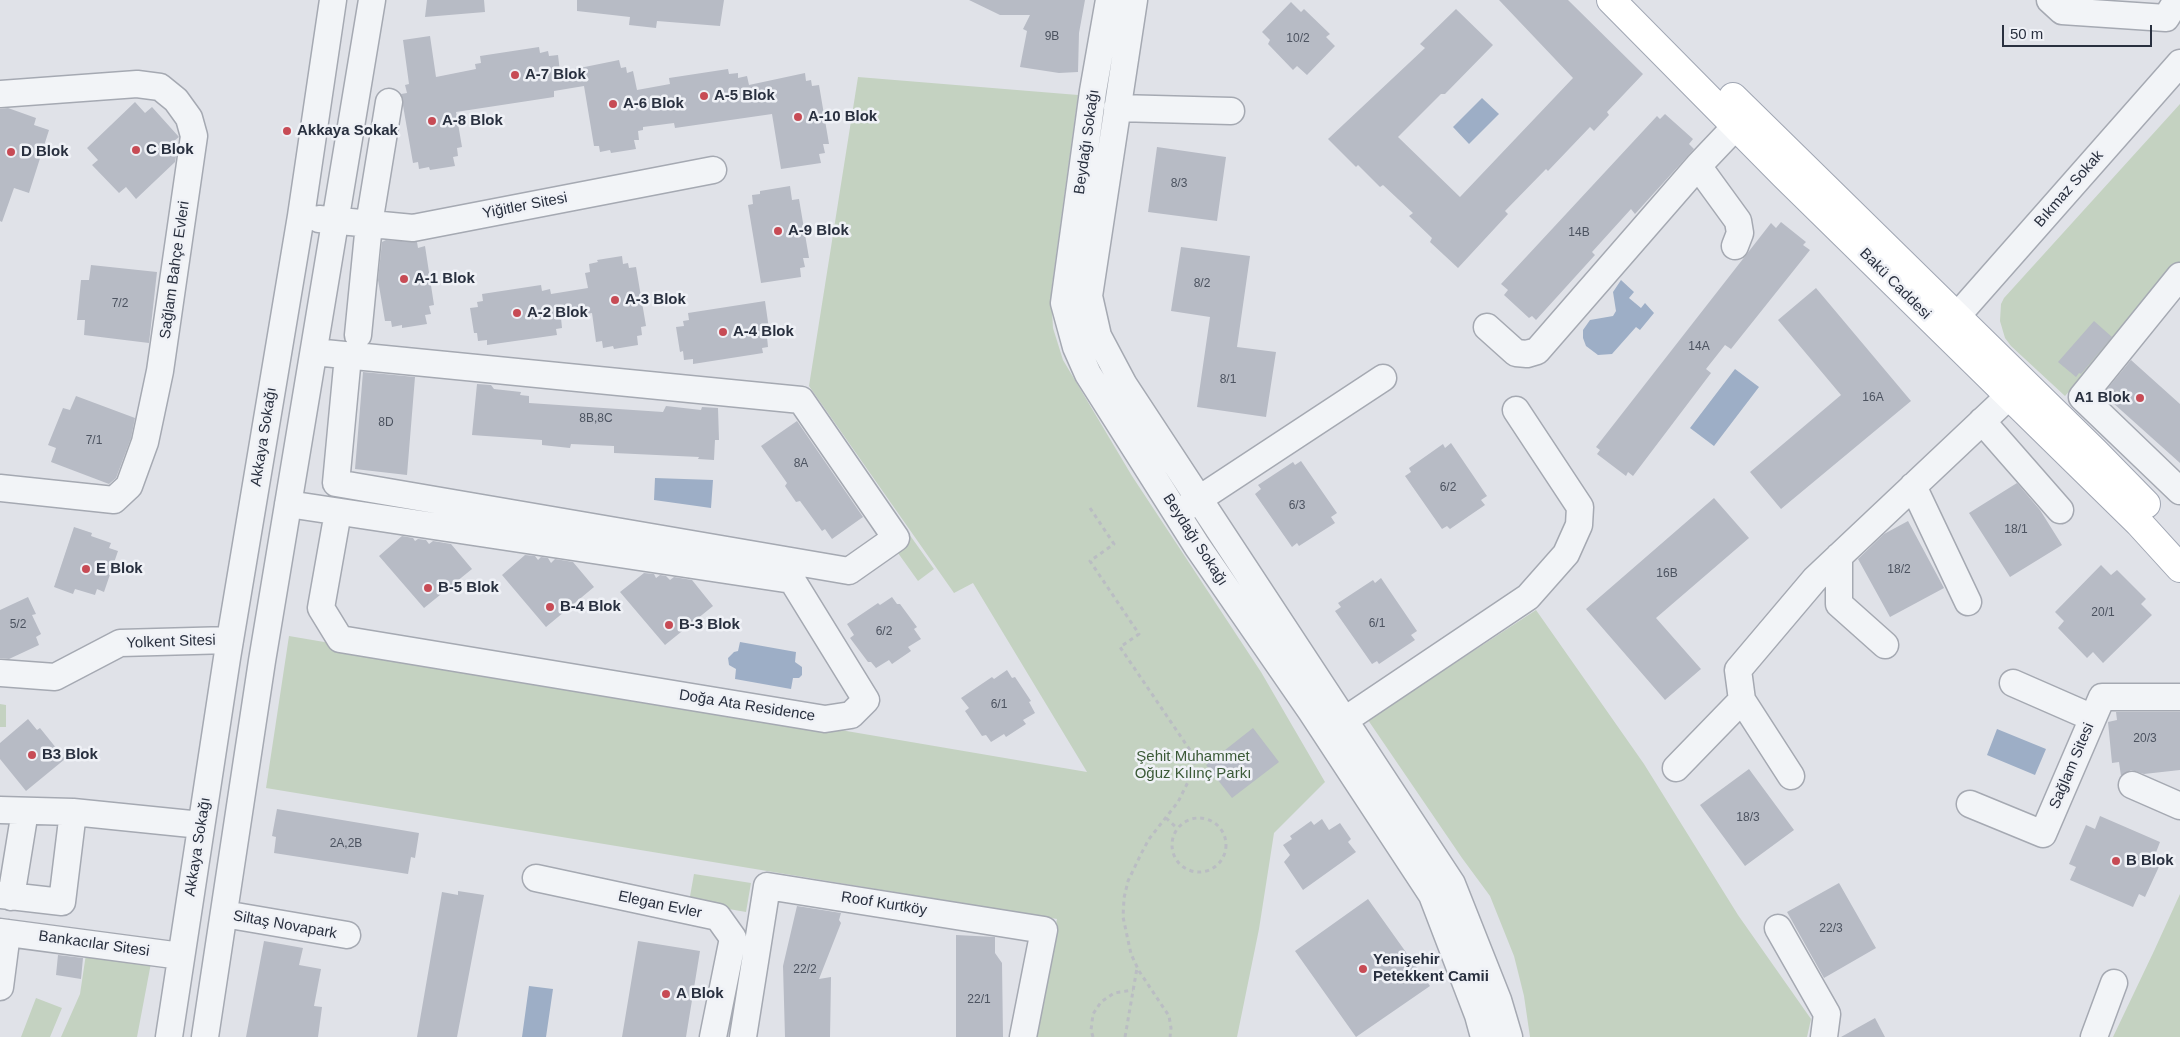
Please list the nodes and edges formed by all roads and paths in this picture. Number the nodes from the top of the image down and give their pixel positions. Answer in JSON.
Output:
{"nodes":[{"id":1,"x":334,"y":0,"type":"edge"},
{"id":2,"x":372,"y":0,"type":"edge"},
{"id":3,"x":1109,"y":0,"type":"edge"},
{"id":4,"x":1134,"y":0,"type":"edge"},
{"id":5,"x":1611,"y":0,"type":"edge"},
{"id":6,"x":1634,"y":0,"type":"edge"},
{"id":7,"x":2177,"y":0,"type":"edge"},
{"id":8,"x":2060,"y":4,"type":"edge"},
{"id":9,"x":2180,"y":63,"type":"edge"},
{"id":10,"x":0,"y":94,"type":"edge"},
{"id":11,"x":389,"y":102,"type":"dead end"},
{"id":12,"x":1117,"y":108,"type":"junction"},
{"id":13,"x":1232,"y":111,"type":"dead end"},
{"id":14,"x":1736,"y":126,"type":"junction"},
{"id":15,"x":1698,"y":166,"type":"junction"},
{"id":16,"x":713,"y":170,"type":"dead end"},
{"id":17,"x":301,"y":216,"type":"junction"},
{"id":18,"x":336,"y":221,"type":"junction"},
{"id":19,"x":369,"y":224,"type":"junction"},
{"id":20,"x":1735,"y":246,"type":"dead end"},
{"id":21,"x":2180,"y":276,"type":"edge"},
{"id":22,"x":1957,"y":316,"type":"junction"},
{"id":23,"x":1487,"y":327,"type":"dead end"},
{"id":24,"x":353,"y":345,"type":"junction"},
{"id":25,"x":314,"y":352,"type":"junction"},
{"id":26,"x":1383,"y":378,"type":"dead end"},
{"id":27,"x":2009,"y":396,"type":"junction"},
{"id":28,"x":1516,"y":410,"type":"dead end"},
{"id":29,"x":1982,"y":422,"type":"junction"},
{"id":30,"x":1913,"y":486,"type":"junction"},
{"id":31,"x":0,"y":488,"type":"edge"},
{"id":32,"x":2180,"y":491,"type":"edge"},
{"id":33,"x":1198,"y":499,"type":"junction"},
{"id":34,"x":288,"y":504,"type":"junction"},
{"id":35,"x":1090,"y":508,"type":"dead end"},
{"id":36,"x":2060,"y":510,"type":"dead end"},
{"id":37,"x":338,"y":512,"type":"junction"},
{"id":38,"x":1177,"y":514,"type":"junction"},
{"id":39,"x":2180,"y":539,"type":"edge"},
{"id":40,"x":1839,"y":556,"type":"junction"},
{"id":41,"x":2180,"y":568,"type":"edge"},
{"id":42,"x":1968,"y":602,"type":"dead end"},
{"id":43,"x":1884,"y":645,"type":"dead end"},
{"id":44,"x":229,"y":649,"type":"junction"},
{"id":45,"x":262,"y":661,"type":"junction"},
{"id":46,"x":0,"y":673,"type":"edge"},
{"id":47,"x":2013,"y":683,"type":"dead end"},
{"id":48,"x":2180,"y":697,"type":"edge"},
{"id":49,"x":1742,"y":700,"type":"junction"},
{"id":50,"x":2093,"y":718,"type":"junction"},
{"id":51,"x":1335,"y":727,"type":"junction"},
{"id":52,"x":1676,"y":768,"type":"dead end"},
{"id":53,"x":1791,"y":776,"type":"dead end"},
{"id":54,"x":2132,"y":785,"type":"dead end"},
{"id":55,"x":1970,"y":804,"type":"dead end"},
{"id":56,"x":2180,"y":806,"type":"edge"},
{"id":57,"x":13,"y":810,"type":"edge"},
{"id":58,"x":73,"y":812,"type":"junction"},
{"id":59,"x":1166,"y":818,"type":"junction"},
{"id":60,"x":201,"y":825,"type":"junction"},
{"id":61,"x":1177,"y":828,"type":"junction"},
{"id":62,"x":536,"y":878,"type":"dead end"},
{"id":63,"x":6,"y":896,"type":"edge"},
{"id":64,"x":224,"y":914,"type":"junction"},
{"id":65,"x":1778,"y":928,"type":"dead end"},
{"id":66,"x":3,"y":932,"type":"edge"},
{"id":67,"x":347,"y":935,"type":"dead end"},
{"id":68,"x":181,"y":956,"type":"junction"},
{"id":69,"x":1137,"y":968,"type":"junction"},
{"id":70,"x":2114,"y":983,"type":"dead end"},
{"id":71,"x":0,"y":987,"type":"edge"},
{"id":72,"x":1133,"y":990,"type":"junction"},
{"id":73,"x":169,"y":1037,"type":"edge"},
{"id":74,"x":204,"y":1037,"type":"edge"},
{"id":75,"x":713,"y":1037,"type":"edge"},
{"id":76,"x":743,"y":1037,"type":"edge"},
{"id":77,"x":1023,"y":1037,"type":"edge"},
{"id":78,"x":1093,"y":1037,"type":"edge"},
{"id":79,"x":1125,"y":1037,"type":"edge"},
{"id":80,"x":1170,"y":1037,"type":"edge"},
{"id":81,"x":1484,"y":1037,"type":"edge"},
{"id":82,"x":1509,"y":1037,"type":"edge"},
{"id":83,"x":1824,"y":1037,"type":"edge"},
{"id":84,"x":2094,"y":1037,"type":"edge"}],
"edges":[{"from":1,"to":17,"type":"street","name":"Akkaya Sokağı"},
{"from":2,"to":18,"type":"street"},
{"from":3,"to":38,"type":"street","name":"Beydağı Sokağı"},
{"from":4,"to":12,"type":"street","name":"Beydağı Sokağı"},
{"from":5,"to":14,"type":"main road","name":"Bakü Caddesi"},
{"from":6,"to":22,"type":"main road","name":"Bakü Caddesi"},
{"from":7,"to":8,"type":"street"},
{"from":9,"to":22,"type":"street","name":"Bıkmaz Sokak"},
{"from":10,"to":31,"type":"street","name":"Sağlam Bahçe Evleri"},
{"from":11,"to":19,"type":"street"},
{"from":12,"to":13,"type":"street"},
{"from":12,"to":33,"type":"street","name":"Beydağı Sokağı"},
{"from":14,"to":15,"type":"street"},
{"from":14,"to":27,"type":"main road","name":"Bakü Caddesi"},
{"from":15,"to":20,"type":"street"},
{"from":15,"to":23,"type":"street"},
{"from":16,"to":19,"type":"street","name":"Yiğitler Sitesi"},
{"from":17,"to":18,"type":"street"},
{"from":17,"to":44,"type":"street","name":"Akkaya Sokağı"},
{"from":18,"to":19,"type":"street","name":"Yiğitler Sitesi"},
{"from":18,"to":25,"type":"street"},
{"from":19,"to":24,"type":"street"},
{"from":21,"to":32,"type":"street"},
{"from":22,"to":39,"type":"main road","name":"Bakü Caddesi"},
{"from":24,"to":24,"type":"street"},
{"from":24,"to":25,"type":"street"},
{"from":25,"to":34,"type":"street"},
{"from":26,"to":33,"type":"street"},
{"from":27,"to":29,"type":"street"},
{"from":27,"to":41,"type":"main road","name":"Bakü Caddesi"},
{"from":28,"to":51,"type":"street"},
{"from":29,"to":30,"type":"street"},
{"from":29,"to":36,"type":"street"},
{"from":30,"to":40,"type":"street"},
{"from":30,"to":42,"type":"street"},
{"from":33,"to":38,"type":"street"},
{"from":33,"to":51,"type":"street","name":"Beydağı Sokağı"},
{"from":34,"to":37,"type":"street","name":"Doğa Ata Residence"},
{"from":34,"to":45,"type":"street"},
{"from":35,"to":59,"type":"path"},
{"from":37,"to":37,"type":"street","name":"Doğa Ata Residence"},
{"from":38,"to":51,"type":"street","name":"Beydağı Sokağı"},
{"from":40,"to":43,"type":"street"},
{"from":40,"to":49,"type":"street"},
{"from":44,"to":45,"type":"street"},
{"from":44,"to":46,"type":"street","name":"Yolkent Sitesi"},
{"from":44,"to":60,"type":"street","name":"Akkaya Sokağı"},
{"from":45,"to":64,"type":"street"},
{"from":47,"to":50,"type":"street"},
{"from":48,"to":50,"type":"street","name":"Sağlam Sitesi"},
{"from":49,"to":52,"type":"street"},
{"from":49,"to":53,"type":"street"},
{"from":50,"to":55,"type":"street","name":"Sağlam Sitesi"},
{"from":51,"to":81,"type":"street","name":"Beydağı Sokağı"},
{"from":51,"to":82,"type":"street","name":"Beydağı Sokağı"},
{"from":54,"to":56,"type":"street"},
{"from":57,"to":58,"type":"street"},
{"from":57,"to":63,"type":"street"},
{"from":58,"to":60,"type":"street"},
{"from":58,"to":63,"type":"street"},
{"from":59,"to":61,"type":"path"},
{"from":59,"to":69,"type":"path"},
{"from":60,"to":68,"type":"street","name":"Akkaya Sokağı"},
{"from":61,"to":61,"type":"path"},
{"from":62,"to":75,"type":"street","name":"Elegan Evler"},
{"from":64,"to":67,"type":"street","name":"Siltaş Novapark"},
{"from":64,"to":74,"type":"street"},
{"from":65,"to":83,"type":"street"},
{"from":66,"to":68,"type":"street","name":"Bankacılar Sitesi"},
{"from":66,"to":71,"type":"street","name":"Bankacılar Sitesi"},
{"from":68,"to":73,"type":"street","name":"Akkaya Sokağı"},
{"from":69,"to":72,"type":"path"},
{"from":69,"to":80,"type":"path"},
{"from":70,"to":84,"type":"street"},
{"from":72,"to":78,"type":"path"},
{"from":72,"to":79,"type":"path"},
{"from":76,"to":77,"type":"street","name":"Roof Kurtköy"}]}
